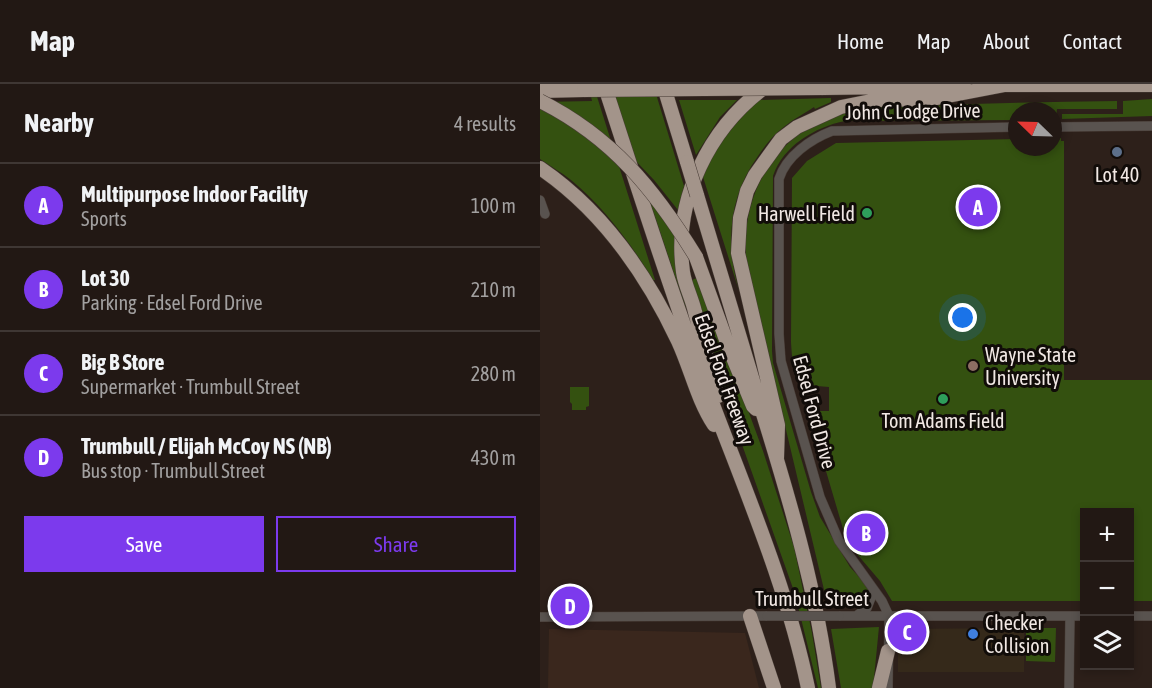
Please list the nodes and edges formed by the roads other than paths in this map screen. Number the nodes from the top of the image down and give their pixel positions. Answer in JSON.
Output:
{"nodes":[{"id":1,"x":604,"y":84,"type":"edge"},
{"id":2,"x":663,"y":84,"type":"edge"},
{"id":3,"x":769,"y":84,"type":"edge"},
{"id":4,"x":1005,"y":85,"type":"edge"},
{"id":5,"x":1025,"y":85,"type":"edge"},
{"id":6,"x":1152,"y":85,"type":"edge"},
{"id":7,"x":540,"y":91,"type":"edge"},
{"id":8,"x":540,"y":101,"type":"edge"},
{"id":9,"x":1152,"y":126,"type":"edge"},
{"id":10,"x":1008,"y":127,"type":"edge"},
{"id":11,"x":1062,"y":127,"type":"edge"},
{"id":12,"x":786,"y":164,"type":"joint"},
{"id":13,"x":540,"y":168,"type":"edge"},
{"id":14,"x":540,"y":200,"type":"edge"},
{"id":15,"x":545,"y":214,"type":"dead end"},
{"id":16,"x":764,"y":416,"type":"junction"},
{"id":17,"x":728,"y":447,"type":"junction"},
{"id":18,"x":777,"y":458,"type":"junction"},
{"id":19,"x":737,"y":468,"type":"junction"},
{"id":20,"x":874,"y":591,"type":"junction"},
{"id":21,"x":540,"y":616,"type":"edge"},
{"id":22,"x":750,"y":616,"type":"junction"},
{"id":23,"x":856,"y":616,"type":"junction"},
{"id":24,"x":889,"y":616,"type":"junction"},
{"id":25,"x":1070,"y":616,"type":"junction"},
{"id":26,"x":1080,"y":616,"type":"edge"},
{"id":27,"x":1134,"y":616,"type":"edge"},
{"id":28,"x":1152,"y":616,"type":"edge"},
{"id":29,"x":888,"y":651,"type":"junction"},
{"id":30,"x":774,"y":688,"type":"edge"},
{"id":31,"x":808,"y":688,"type":"edge"},
{"id":32,"x":829,"y":688,"type":"edge"},
{"id":33,"x":879,"y":688,"type":"edge"},
{"id":34,"x":888,"y":688,"type":"edge"},
{"id":35,"x":1069,"y":688,"type":"edge"}],
"edges":[{"from":1,"to":17,"type":"highway","name":"Edsel Ford Freeway"},
{"from":2,"to":16,"type":"highway","name":"Edsel Ford Freeway","bridge":true},
{"from":3,"to":19,"type":"highway"},
{"from":4,"to":5,"type":"highway"},
{"from":4,"to":7,"type":"highway","bridge":true},
{"from":4,"to":18,"type":"highway"},
{"from":5,"to":6,"type":"highway"},
{"from":8,"to":16,"type":"highway","bridge":true},
{"from":9,"to":11,"type":"street"},
{"from":10,"to":12,"type":"street","name":"John C Lodge Drive"},
{"from":12,"to":20,"type":"street","name":"Edsel Ford Drive"},
{"from":13,"to":17,"type":"highway"},
{"from":14,"to":15,"type":"street"},
{"from":16,"to":18,"type":"highway","name":"Edsel Ford Freeway"},
{"from":17,"to":19,"type":"highway","name":"Edsel Ford Freeway"},
{"from":18,"to":32,"type":"highway","name":"Edsel Ford Freeway"},
{"from":19,"to":31,"type":"highway","name":"Edsel Ford Freeway"},
{"from":20,"to":23,"type":"street"},
{"from":20,"to":24,"type":"street","name":"Edsel Ford Drive"},
{"from":21,"to":22,"type":"street","name":"Trumbull Street"},
{"from":22,"to":23,"type":"street","name":"Trumbull Street","bridge":true},
{"from":22,"to":30,"type":"highway"},
{"from":23,"to":24,"type":"street","name":"Trumbull Street"},
{"from":24,"to":25,"type":"street","name":"Trumbull Street"},
{"from":24,"to":29,"type":"street"},
{"from":25,"to":26,"type":"street","name":"Trumbull Street"},
{"from":25,"to":35,"type":"street"},
{"from":27,"to":28,"type":"street"},
{"from":29,"to":33,"type":"highway"},
{"from":29,"to":34,"type":"street"}]}
